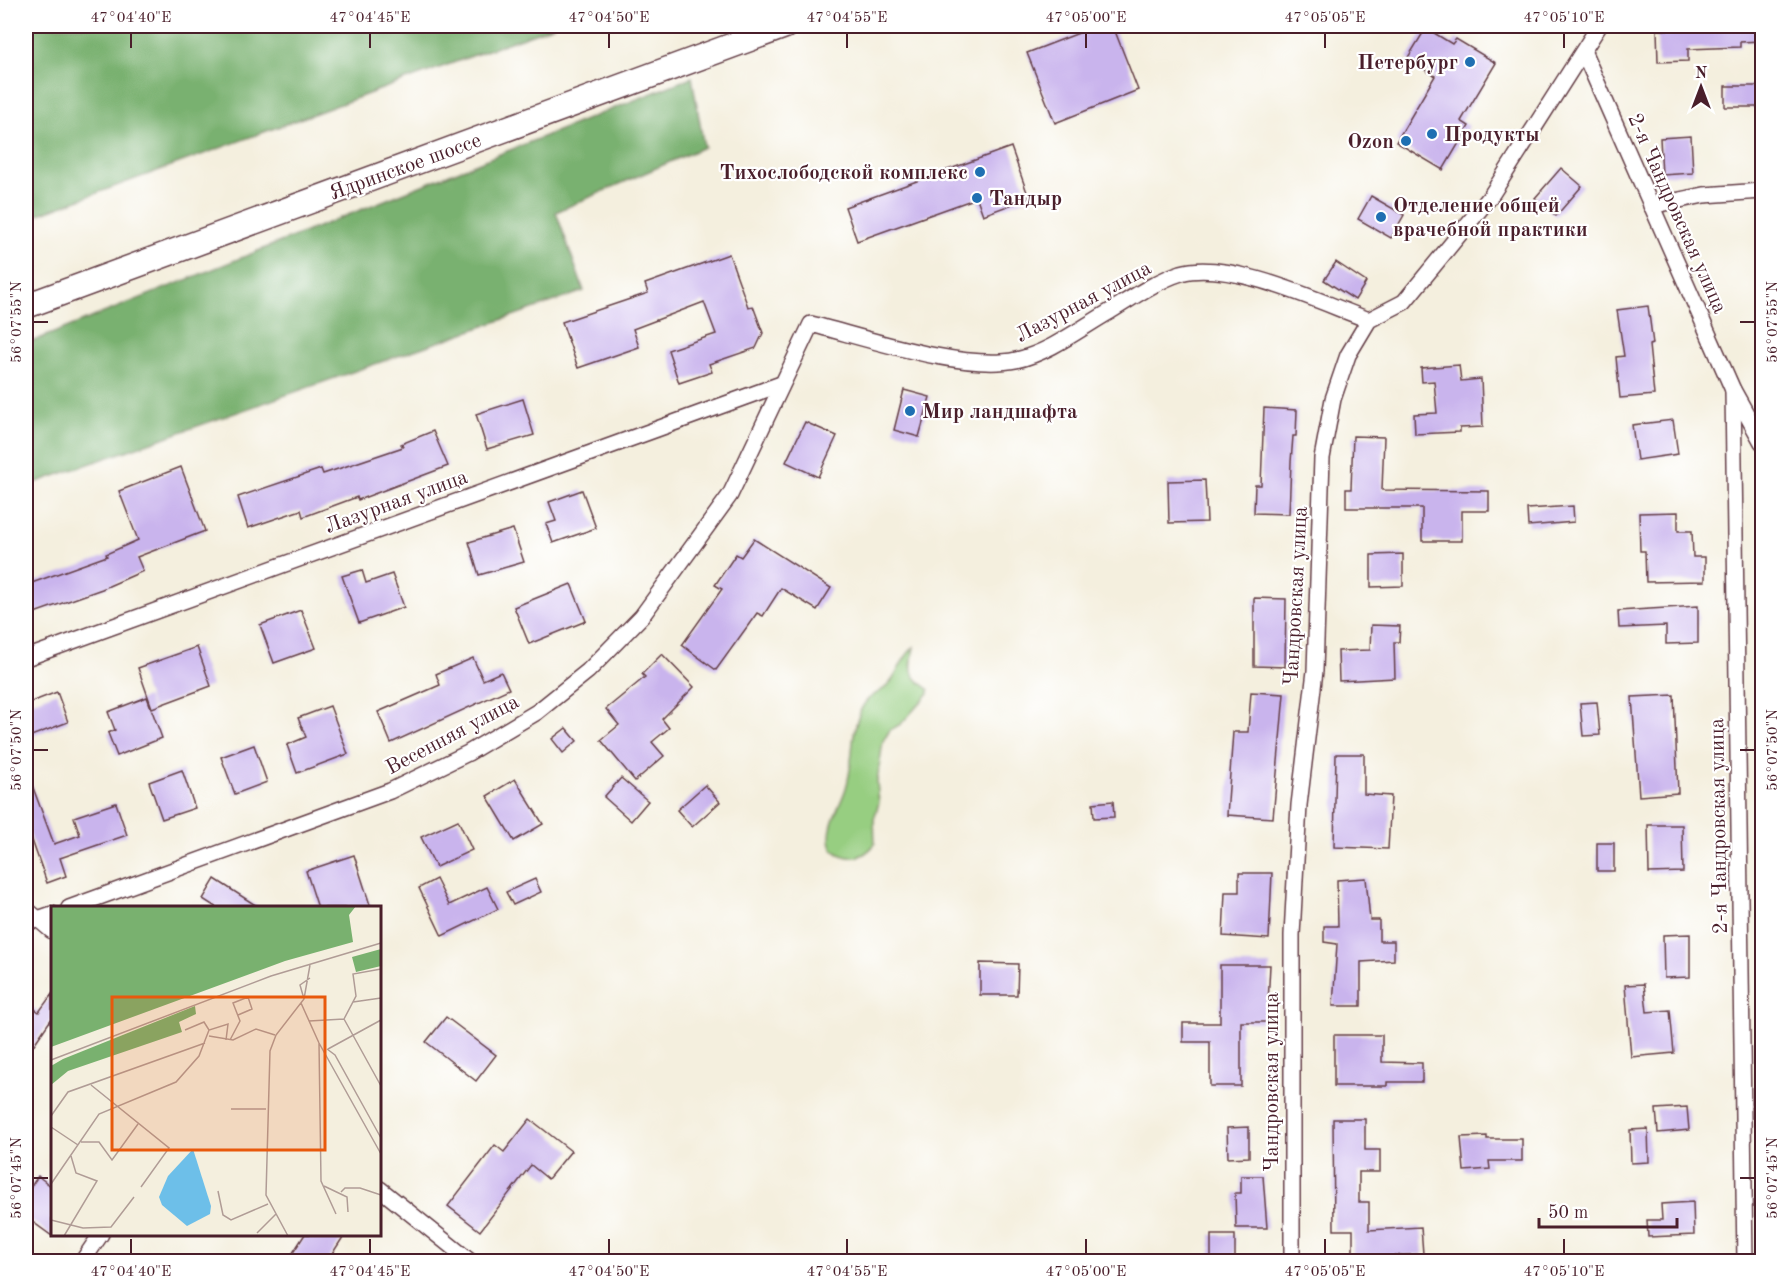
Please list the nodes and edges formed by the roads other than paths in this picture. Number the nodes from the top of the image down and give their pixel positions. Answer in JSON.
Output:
{"nodes":[{"id":1,"x":785,"y":26,"type":"edge"},
{"id":2,"x":1599,"y":26,"type":"edge"},
{"id":3,"x":1584,"y":53,"type":"junction"},
{"id":4,"x":1762,"y":191,"type":"edge"},
{"id":5,"x":1651,"y":206,"type":"junction"},
{"id":6,"x":26,"y":306,"type":"edge"},
{"id":7,"x":1369,"y":320,"type":"junction"},
{"id":8,"x":811,"y":324,"type":"joint"},
{"id":9,"x":781,"y":384,"type":"junction"},
{"id":10,"x":1733,"y":390,"type":"junction"},
{"id":11,"x":1762,"y":442,"type":"edge"},
{"id":12,"x":26,"y":658,"type":"edge"},
{"id":13,"x":74,"y":906,"type":"edge"},
{"id":14,"x":51,"y":914,"type":"edge"},
{"id":15,"x":30,"y":917,"type":"edge"},
{"id":16,"x":51,"y":930,"type":"edge"},
{"id":17,"x":381,"y":1190,"type":"edge"},
{"id":18,"x":100,"y":1236,"type":"edge"},
{"id":19,"x":82,"y":1262,"type":"edge"},
{"id":20,"x":471,"y":1262,"type":"edge"},
{"id":21,"x":1292,"y":1262,"type":"edge"},
{"id":22,"x":1745,"y":1262,"type":"edge"}],
"edges":[{"from":1,"to":6,"type":"main road","name":"Ядринское шоссе"},
{"from":2,"to":3,"type":"street"},
{"from":3,"to":5,"type":"street","name":"2-я Чандровская улица"},
{"from":3,"to":7,"type":"street"},
{"from":4,"to":5,"type":"street"},
{"from":5,"to":10,"type":"street","name":"2-я Чандровская улица"},
{"from":7,"to":8,"type":"street","name":"Лазурная улица"},
{"from":7,"to":21,"type":"street","name":"Чандровская улица"},
{"from":8,"to":9,"type":"street","name":"Весенняя улица"},
{"from":9,"to":12,"type":"street","name":"Лазурная улица"},
{"from":9,"to":13,"type":"street","name":"Весенняя улица"},
{"from":10,"to":11,"type":"street","name":"2-я Чандровская улица"},
{"from":10,"to":22,"type":"street","name":"2-я Чандровская улица"},
{"from":14,"to":15,"type":"street"},
{"from":15,"to":16,"type":"street"},
{"from":17,"to":20,"type":"street"},
{"from":18,"to":19,"type":"street"}]}
